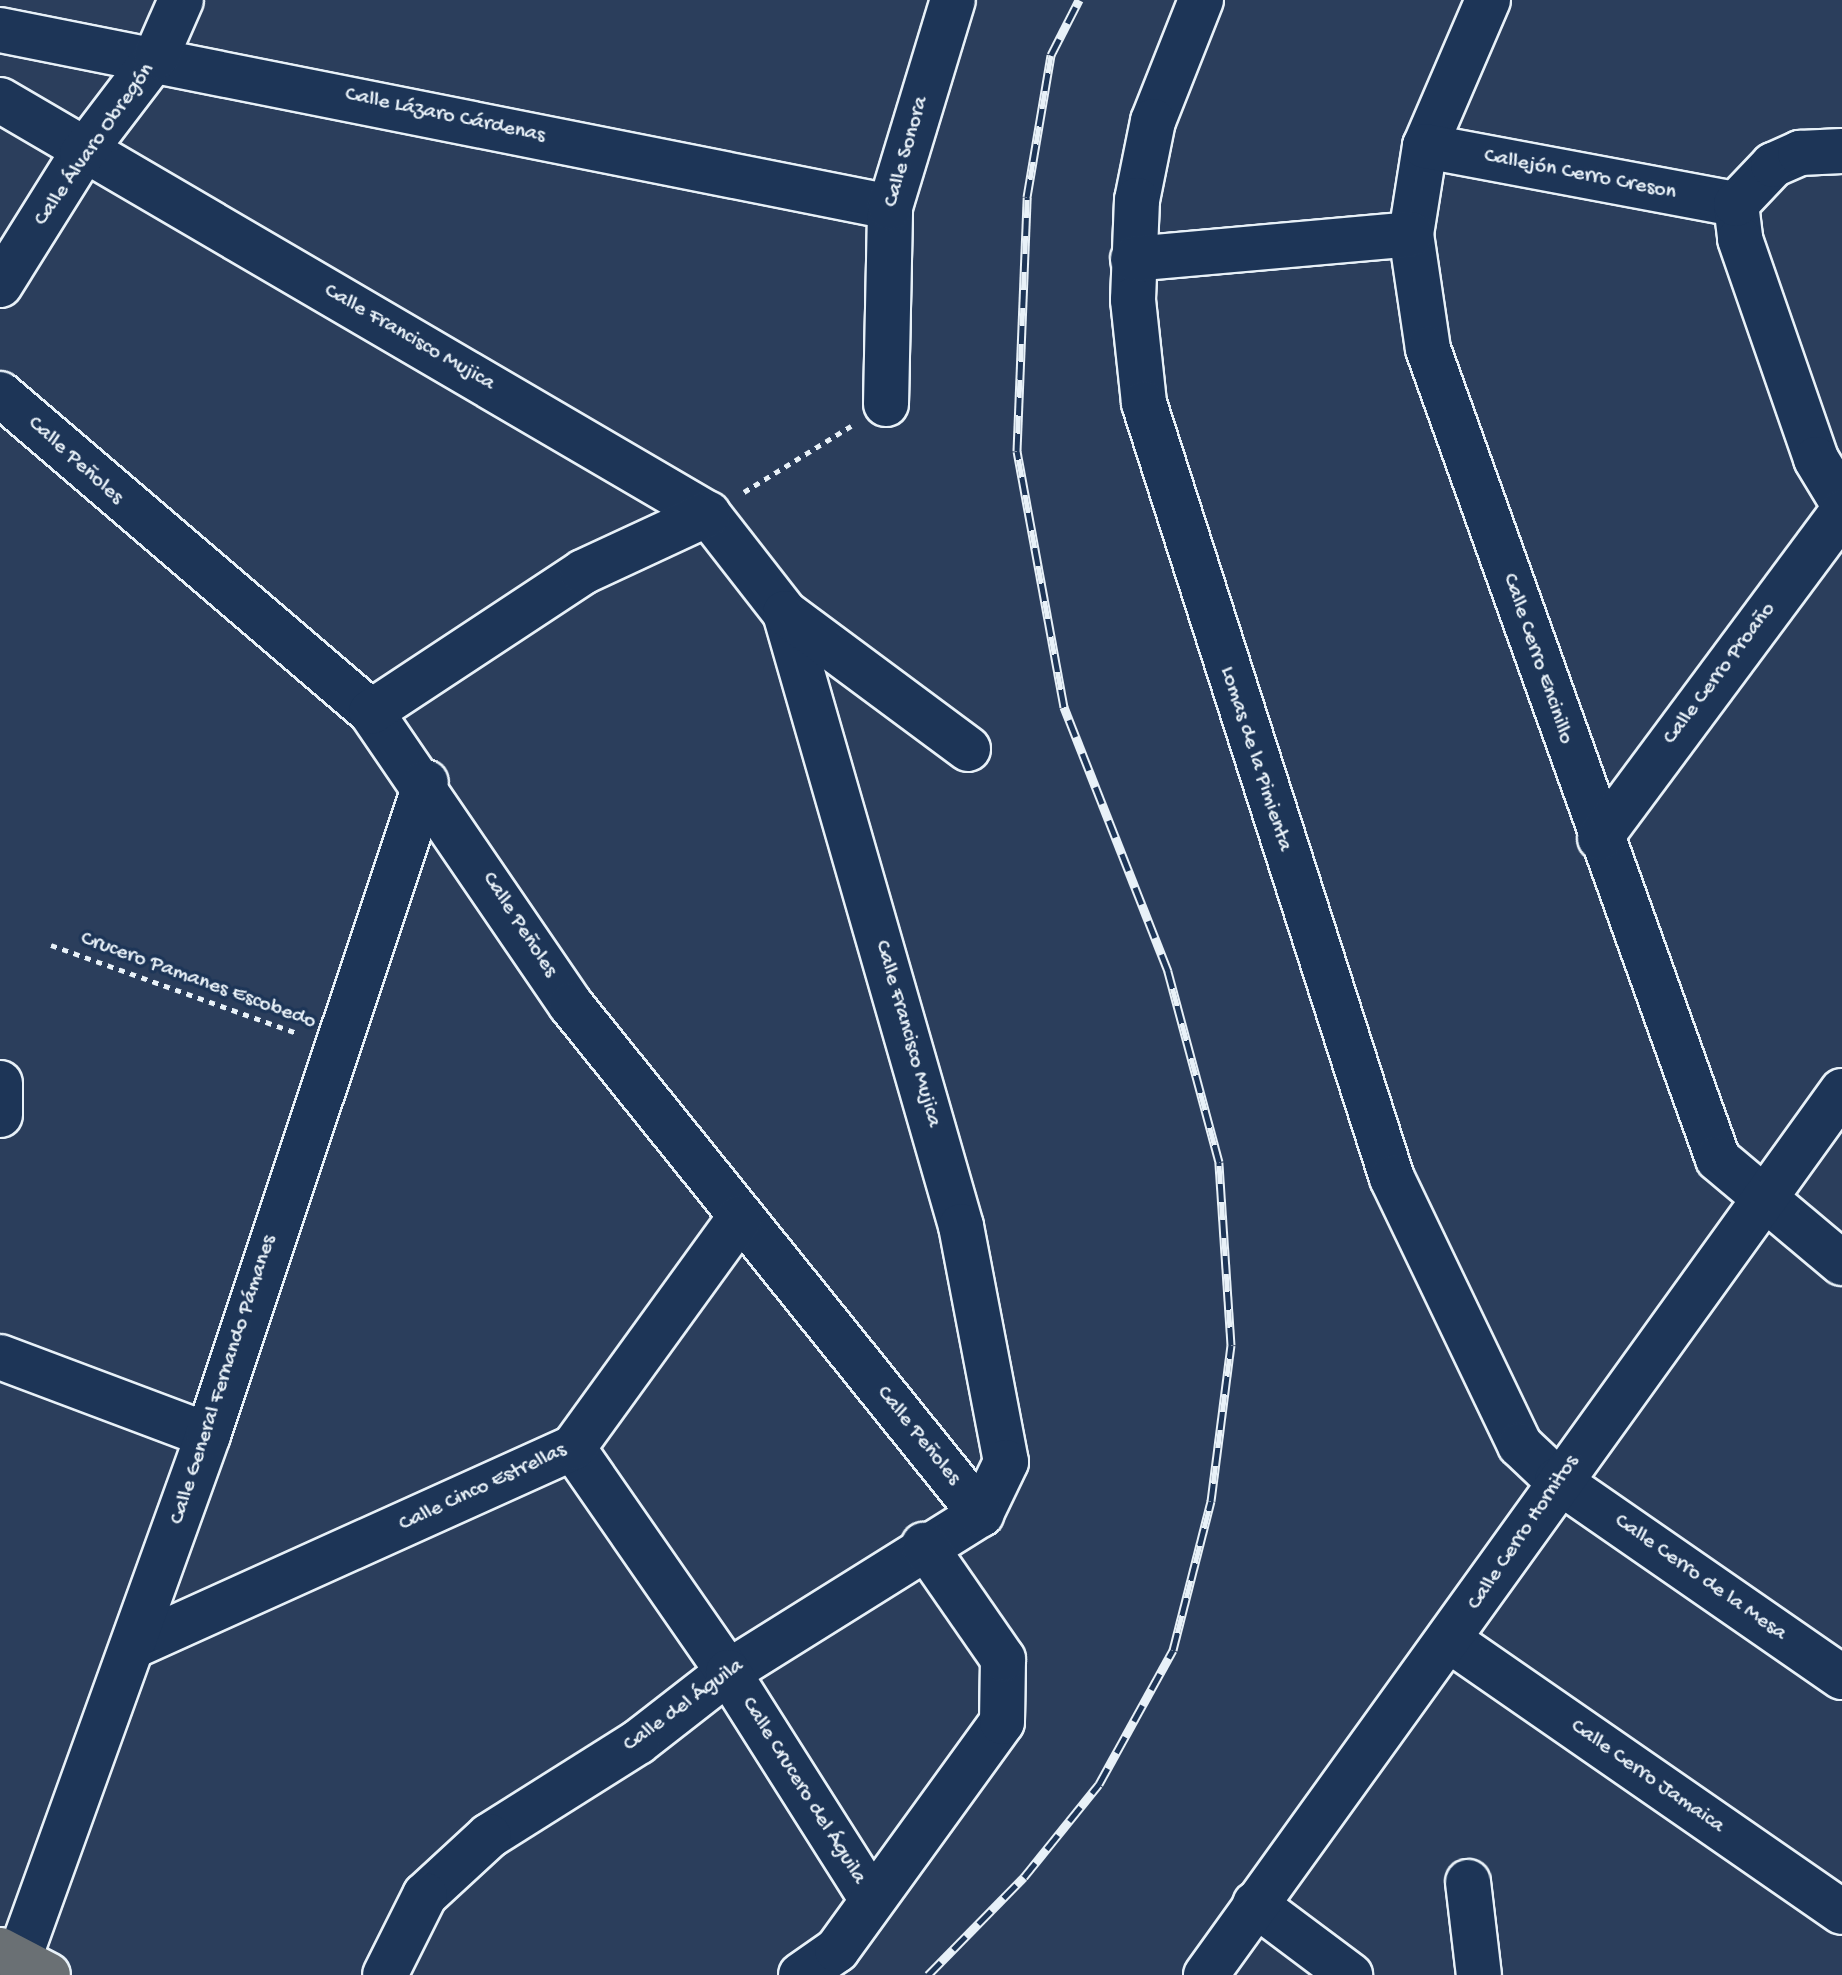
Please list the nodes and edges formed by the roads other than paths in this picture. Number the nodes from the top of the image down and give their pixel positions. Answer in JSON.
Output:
{"nodes":[{"id":1,"x":181,"y":0,"type":"edge"},
{"id":2,"x":953,"y":0,"type":"edge"},
{"id":3,"x":1201,"y":0,"type":"edge"},
{"id":4,"x":1488,"y":0,"type":"edge"},
{"id":5,"x":0,"y":30,"type":"edge"},
{"id":6,"x":156,"y":57,"type":"junction"},
{"id":7,"x":0,"y":100,"type":"edge"},
{"id":8,"x":1425,"y":146,"type":"junction"},
{"id":9,"x":1842,"y":151,"type":"edge"},
{"id":10,"x":82,"y":154,"type":"junction"},
{"id":11,"x":1736,"y":204,"type":"junction"},
{"id":12,"x":890,"y":207,"type":"junction"},
{"id":13,"x":1411,"y":234,"type":"junction"},
{"id":14,"x":1133,"y":259,"type":"junction"},
{"id":15,"x":0,"y":285,"type":"edge"},
{"id":16,"x":0,"y":394,"type":"edge"},
{"id":17,"x":886,"y":404,"type":"road end"},
{"id":18,"x":1842,"y":502,"type":"edge"},
{"id":19,"x":1842,"y":512,"type":"edge"},
{"id":20,"x":708,"y":514,"type":"junction"},
{"id":21,"x":785,"y":613,"type":"junction"},
{"id":22,"x":371,"y":712,"type":"junction"},
{"id":23,"x":968,"y":749,"type":"dead end"},
{"id":24,"x":426,"y":782,"type":"junction"},
{"id":25,"x":1600,"y":838,"type":"junction"},
{"id":26,"x":0,"y":1083,"type":"edge"},
{"id":27,"x":1842,"y":1091,"type":"edge"},
{"id":28,"x":0,"y":1115,"type":"edge"},
{"id":29,"x":1763,"y":1197,"type":"junction"},
{"id":30,"x":740,"y":1217,"type":"junction"},
{"id":31,"x":1842,"y":1263,"type":"edge"},
{"id":32,"x":0,"y":1357,"type":"edge"},
{"id":33,"x":208,"y":1435,"type":"junction"},
{"id":34,"x":573,"y":1448,"type":"junction"},
{"id":35,"x":1557,"y":1480,"type":"junction"},
{"id":36,"x":981,"y":1514,"type":"junction"},
{"id":37,"x":924,"y":1545,"type":"junction"},
{"id":38,"x":1452,"y":1642,"type":"junction"},
{"id":39,"x":134,"y":1646,"type":"junction"},
{"id":40,"x":728,"y":1672,"type":"junction"},
{"id":41,"x":1842,"y":1677,"type":"edge"},
{"id":42,"x":1468,"y":1882,"type":"dead end"},
{"id":43,"x":870,"y":1897,"type":"junction"},
{"id":44,"x":1255,"y":1904,"type":"junction"},
{"id":45,"x":1842,"y":1912,"type":"edge"},
{"id":46,"x":20,"y":1965,"type":"edge"},
{"id":47,"x":385,"y":1975,"type":"edge"},
{"id":48,"x":801,"y":1975,"type":"edge"},
{"id":49,"x":1206,"y":1975,"type":"edge"},
{"id":50,"x":1350,"y":1975,"type":"edge"},
{"id":51,"x":1479,"y":1975,"type":"edge"}],
"edges":[{"from":1,"to":6,"type":"street","name":"Calle Álvaro Obregón"},
{"from":2,"to":12,"type":"street","name":"Calle Sonora"},
{"from":3,"to":14,"type":"street","name":"Lomas de la Pimienta"},
{"from":4,"to":8,"type":"street","name":"Calle Cerro Encinillo"},
{"from":5,"to":6,"type":"street","name":"Calle Lázaro Cárdenas"},
{"from":6,"to":10,"type":"street","name":"Calle Álvaro Obregón"},
{"from":6,"to":12,"type":"street","name":"Calle Lázaro Cárdenas"},
{"from":7,"to":10,"type":"street","name":"Calle Francisco Mujica"},
{"from":8,"to":11,"type":"street","name":"Callejón Cerro Creson"},
{"from":8,"to":13,"type":"street","name":"Calle Cerro Encinillo"},
{"from":9,"to":11,"type":"street"},
{"from":10,"to":15,"type":"street","name":"Calle Álvaro Obregón"},
{"from":10,"to":20,"type":"street","name":"Calle Francisco Mujica"},
{"from":11,"to":18,"type":"street"},
{"from":12,"to":17,"type":"street","name":"Calle Sonora"},
{"from":13,"to":14,"type":"street"},
{"from":13,"to":25,"type":"street","name":"Calle Cerro Encinillo"},
{"from":14,"to":35,"type":"street","name":"Lomas de la Pimienta"},
{"from":16,"to":22,"type":"street","name":"Calle Peñoles"},
{"from":19,"to":25,"type":"street","name":"Calle Cerro Proaño"},
{"from":20,"to":21,"type":"street","name":"Calle Francisco Mujica"},
{"from":20,"to":22,"type":"street"},
{"from":21,"to":23,"type":"street","name":"Calle Francisco Mujica"},
{"from":21,"to":36,"type":"street","name":"Calle Francisco Mujica"},
{"from":22,"to":24,"type":"street","name":"Calle Peñoles"},
{"from":24,"to":30,"type":"street","name":"Calle Peñoles"},
{"from":24,"to":33,"type":"street","name":"Calle General Fernando Pámanes"},
{"from":25,"to":29,"type":"street","name":"Calle Cerro Encinillo"},
{"from":26,"to":28,"type":"street"},
{"from":27,"to":29,"type":"street","name":"Calle Cerro Hornitos"},
{"from":29,"to":31,"type":"street","name":"Calle Cerro Encinillo"},
{"from":29,"to":35,"type":"street","name":"Calle Cerro Hornitos"},
{"from":30,"to":34,"type":"street","name":"Calle Cinco Estrellas"},
{"from":30,"to":36,"type":"street","name":"Calle Peñoles"},
{"from":32,"to":33,"type":"street"},
{"from":33,"to":39,"type":"street","name":"Calle General Fernando Pámanes"},
{"from":34,"to":39,"type":"street","name":"Calle Cinco Estrellas"},
{"from":34,"to":40,"type":"street","name":"Calle Crucero del Águila"},
{"from":35,"to":38,"type":"street","name":"Calle Cerro Hornitos"},
{"from":35,"to":41,"type":"street","name":"Calle Cerro de la Mesa"},
{"from":36,"to":37,"type":"street","name":"Calle del Águila"},
{"from":37,"to":40,"type":"street","name":"Calle del Águila"},
{"from":37,"to":43,"type":"street"},
{"from":38,"to":44,"type":"street","name":"Calle Cerro Hornitos"},
{"from":38,"to":45,"type":"street","name":"Calle Cerro Jamaica"},
{"from":39,"to":46,"type":"street","name":"Calle General Fernando Pámanes"},
{"from":40,"to":43,"type":"street","name":"Calle Crucero del Águila"},
{"from":40,"to":47,"type":"street","name":"Calle del Águila"},
{"from":42,"to":51,"type":"street"},
{"from":43,"to":48,"type":"street"},
{"from":44,"to":49,"type":"street","name":"Calle Cerro Hornitos"},
{"from":44,"to":50,"type":"street"}]}
